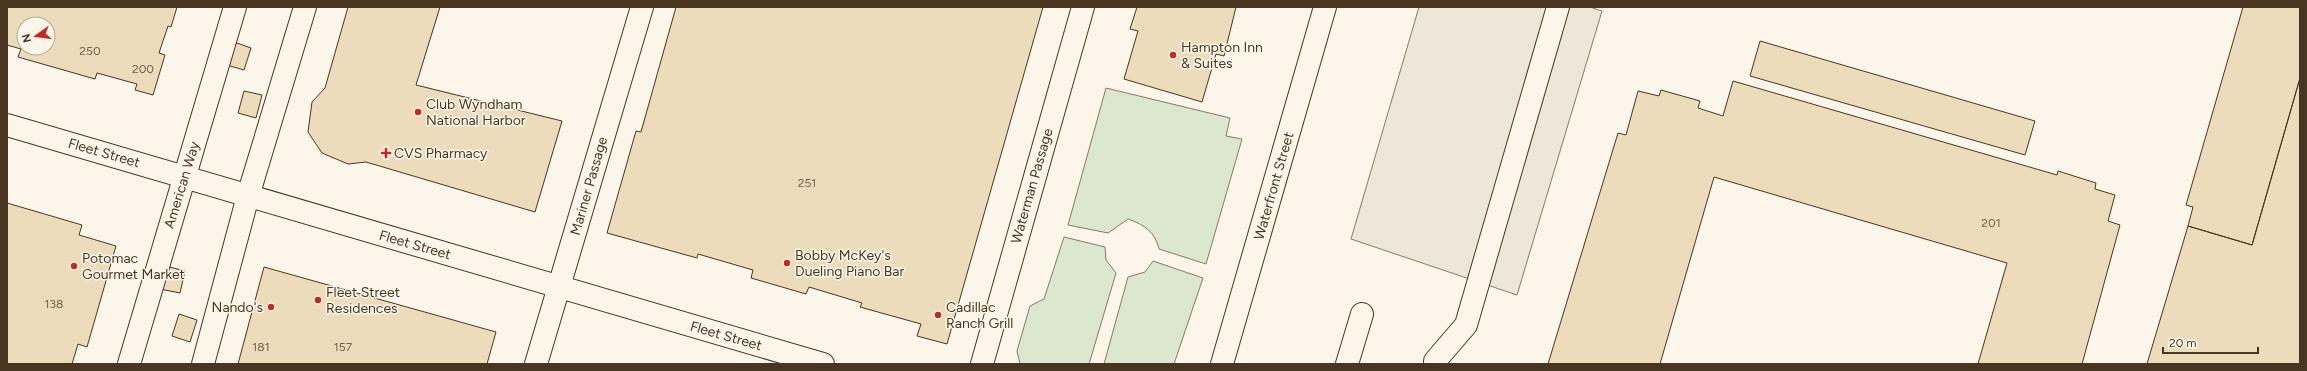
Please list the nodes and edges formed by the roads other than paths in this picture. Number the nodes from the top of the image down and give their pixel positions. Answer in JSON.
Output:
{"nodes":[{"id":1,"x":235,"y":7,"type":"edge"},
{"id":2,"x":304,"y":7,"type":"edge"},
{"id":3,"x":641,"y":7,"type":"edge"},
{"id":4,"x":1083,"y":7,"type":"edge"},
{"id":5,"x":1325,"y":7,"type":"edge"},
{"id":6,"x":1558,"y":7,"type":"edge"},
{"id":7,"x":7,"y":125,"type":"edge"},
{"id":8,"x":185,"y":177,"type":"junction"},
{"id":9,"x":248,"y":196,"type":"junction"},
{"id":10,"x":559,"y":288,"type":"junction"},
{"id":11,"x":1362,"y":314,"type":"dead end"},
{"id":12,"x":1435,"y":362,"type":"dead end"},
{"id":13,"x":129,"y":364,"type":"edge"},
{"id":14,"x":203,"y":364,"type":"edge"},
{"id":15,"x":536,"y":364,"type":"edge"},
{"id":16,"x":823,"y":364,"type":"edge"},
{"id":17,"x":982,"y":364,"type":"edge"},
{"id":18,"x":1222,"y":364,"type":"edge"},
{"id":19,"x":1347,"y":364,"type":"edge"}],
"edges":[{"from":1,"to":8,"type":"street","name":"American Way"},
{"from":2,"to":9,"type":"street"},
{"from":3,"to":10,"type":"street","name":"Mariner Passage"},
{"from":4,"to":17,"type":"street","name":"Waterman Passage"},
{"from":5,"to":18,"type":"street","name":"Waterfront Street"},
{"from":6,"to":12,"type":"street"},
{"from":7,"to":8,"type":"street","name":"Fleet Street"},
{"from":8,"to":9,"type":"street","name":"Fleet Street"},
{"from":8,"to":13,"type":"street","name":"American Way"},
{"from":9,"to":10,"type":"street","name":"Fleet Street"},
{"from":9,"to":14,"type":"street"},
{"from":10,"to":15,"type":"street","name":"Mariner Passage"},
{"from":10,"to":16,"type":"street","name":"Fleet Street"},
{"from":11,"to":19,"type":"street"}]}
